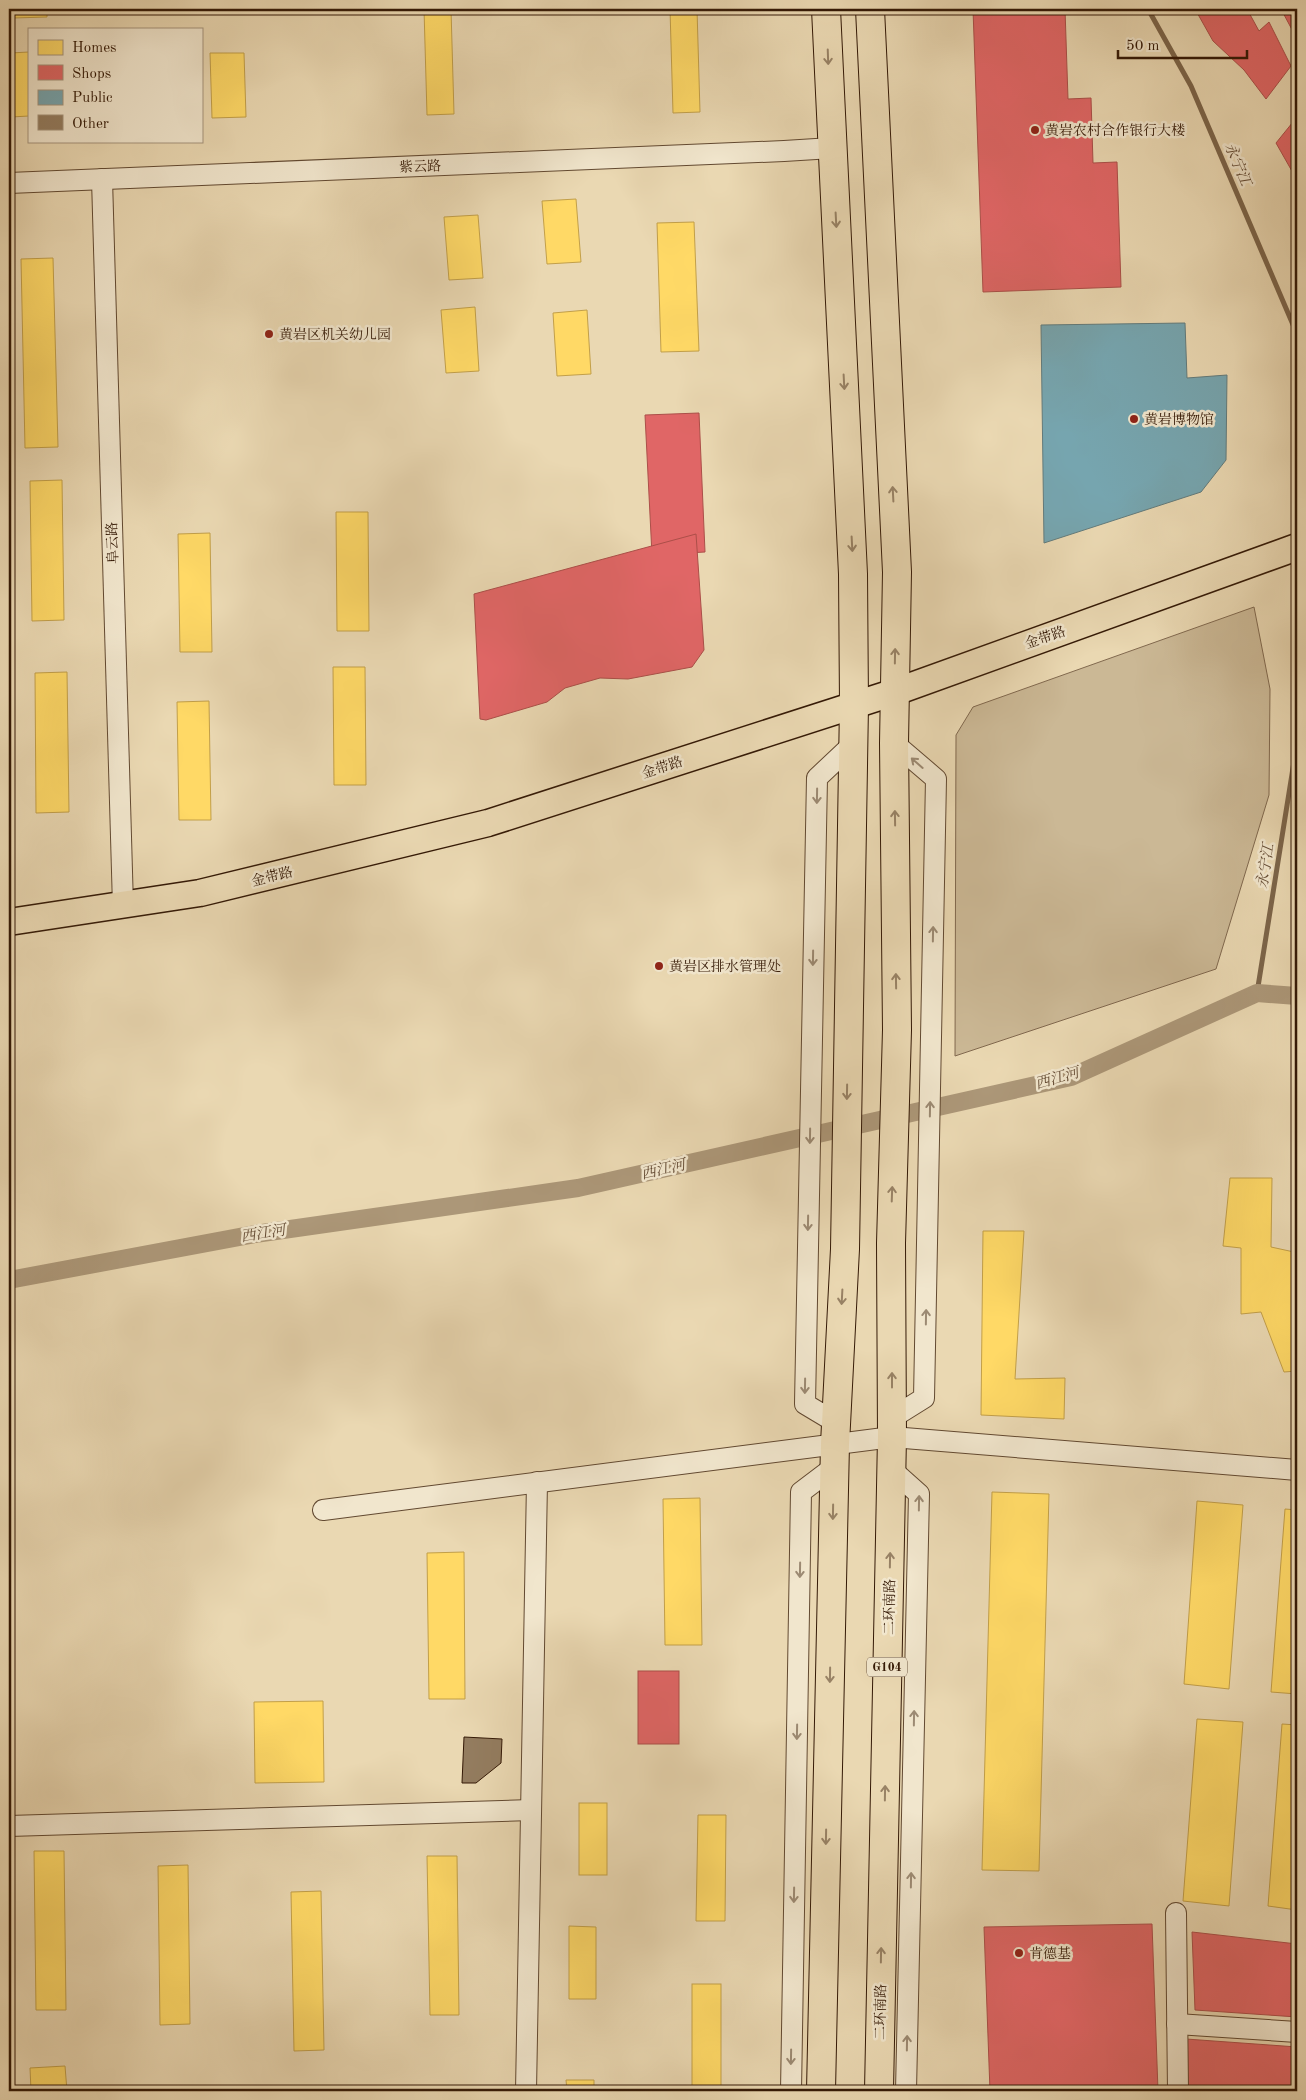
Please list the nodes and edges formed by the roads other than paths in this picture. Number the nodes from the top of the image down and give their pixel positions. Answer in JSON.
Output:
{"nodes":[{"id":1,"x":826,"y":9,"type":"edge"},
{"id":2,"x":870,"y":9,"type":"edge"},
{"id":3,"x":832,"y":148,"type":"junction"},
{"id":4,"x":102,"y":179,"type":"junction"},
{"id":5,"x":9,"y":183,"type":"edge"},
{"id":6,"x":1297,"y":547,"type":"edge"},
{"id":7,"x":894,"y":692,"type":"junction"},
{"id":8,"x":854,"y":705,"type":"junction"},
{"id":9,"x":894,"y":743,"type":"junction"},
{"id":10,"x":852,"y":745,"type":"junction"},
{"id":11,"x":123,"y":906,"type":"junction"},
{"id":12,"x":9,"y":922,"type":"edge"},
{"id":13,"x":892,"y":1427,"type":"junction"},
{"id":14,"x":835,"y":1444,"type":"junction"},
{"id":15,"x":892,"y":1470,"type":"junction"},
{"id":16,"x":1297,"y":1470,"type":"edge"},
{"id":17,"x":537,"y":1482,"type":"junction"},
{"id":18,"x":323,"y":1510,"type":"dead end"},
{"id":19,"x":531,"y":1810,"type":"junction"},
{"id":20,"x":9,"y":1826,"type":"edge"},
{"id":21,"x":1176,"y":1913,"type":"dead end"},
{"id":22,"x":1177,"y":2024,"type":"junction"},
{"id":23,"x":1297,"y":2032,"type":"edge"},
{"id":24,"x":526,"y":2091,"type":"edge"},
{"id":25,"x":791,"y":2091,"type":"edge"},
{"id":26,"x":821,"y":2091,"type":"edge"},
{"id":27,"x":879,"y":2091,"type":"edge"},
{"id":28,"x":906,"y":2091,"type":"edge"},
{"id":29,"x":1178,"y":2091,"type":"edge"}],
"edges":[{"from":1,"to":3,"type":"highway","one_way":true},
{"from":7,"to":2,"type":"highway","name":"二环南路","one_way":true},
{"from":3,"to":4,"type":"street","name":"紫云路"},
{"from":3,"to":8,"type":"highway","one_way":true},
{"from":4,"to":5,"type":"street","name":"紫云路"},
{"from":4,"to":11,"type":"street","name":"阜云路"},
{"from":6,"to":7,"type":"main road","name":"金带路"},
{"from":7,"to":8,"type":"main road","name":"金带路"},
{"from":7,"to":9,"type":"highway","name":"二环南路"},
{"from":8,"to":10,"type":"highway"},
{"from":8,"to":11,"type":"main road","name":"金带路"},
{"from":13,"to":9,"type":"highway","name":"二环南路","number":"G104","one_way":true},
{"from":13,"to":9,"type":"street","one_way":true},
{"from":10,"to":14,"type":"highway","one_way":true},
{"from":10,"to":14,"type":"street","one_way":true},
{"from":11,"to":12,"type":"main road","name":"金带路"},
{"from":13,"to":14,"type":"street"},
{"from":13,"to":15,"type":"highway","name":"二环南路","number":"G104"},
{"from":13,"to":16,"type":"street"},
{"from":14,"to":17,"type":"street"},
{"from":14,"to":25,"type":"street","one_way":true},
{"from":14,"to":26,"type":"highway","one_way":true},
{"from":27,"to":15,"type":"highway","name":"二环南路","number":"G104","one_way":true},
{"from":28,"to":15,"type":"street","one_way":true},
{"from":17,"to":18,"type":"street"},
{"from":17,"to":19,"type":"street"},
{"from":19,"to":20,"type":"street"},
{"from":19,"to":24,"type":"street"},
{"from":21,"to":22,"type":"street"},
{"from":22,"to":23,"type":"street"},
{"from":22,"to":29,"type":"street"}]}
